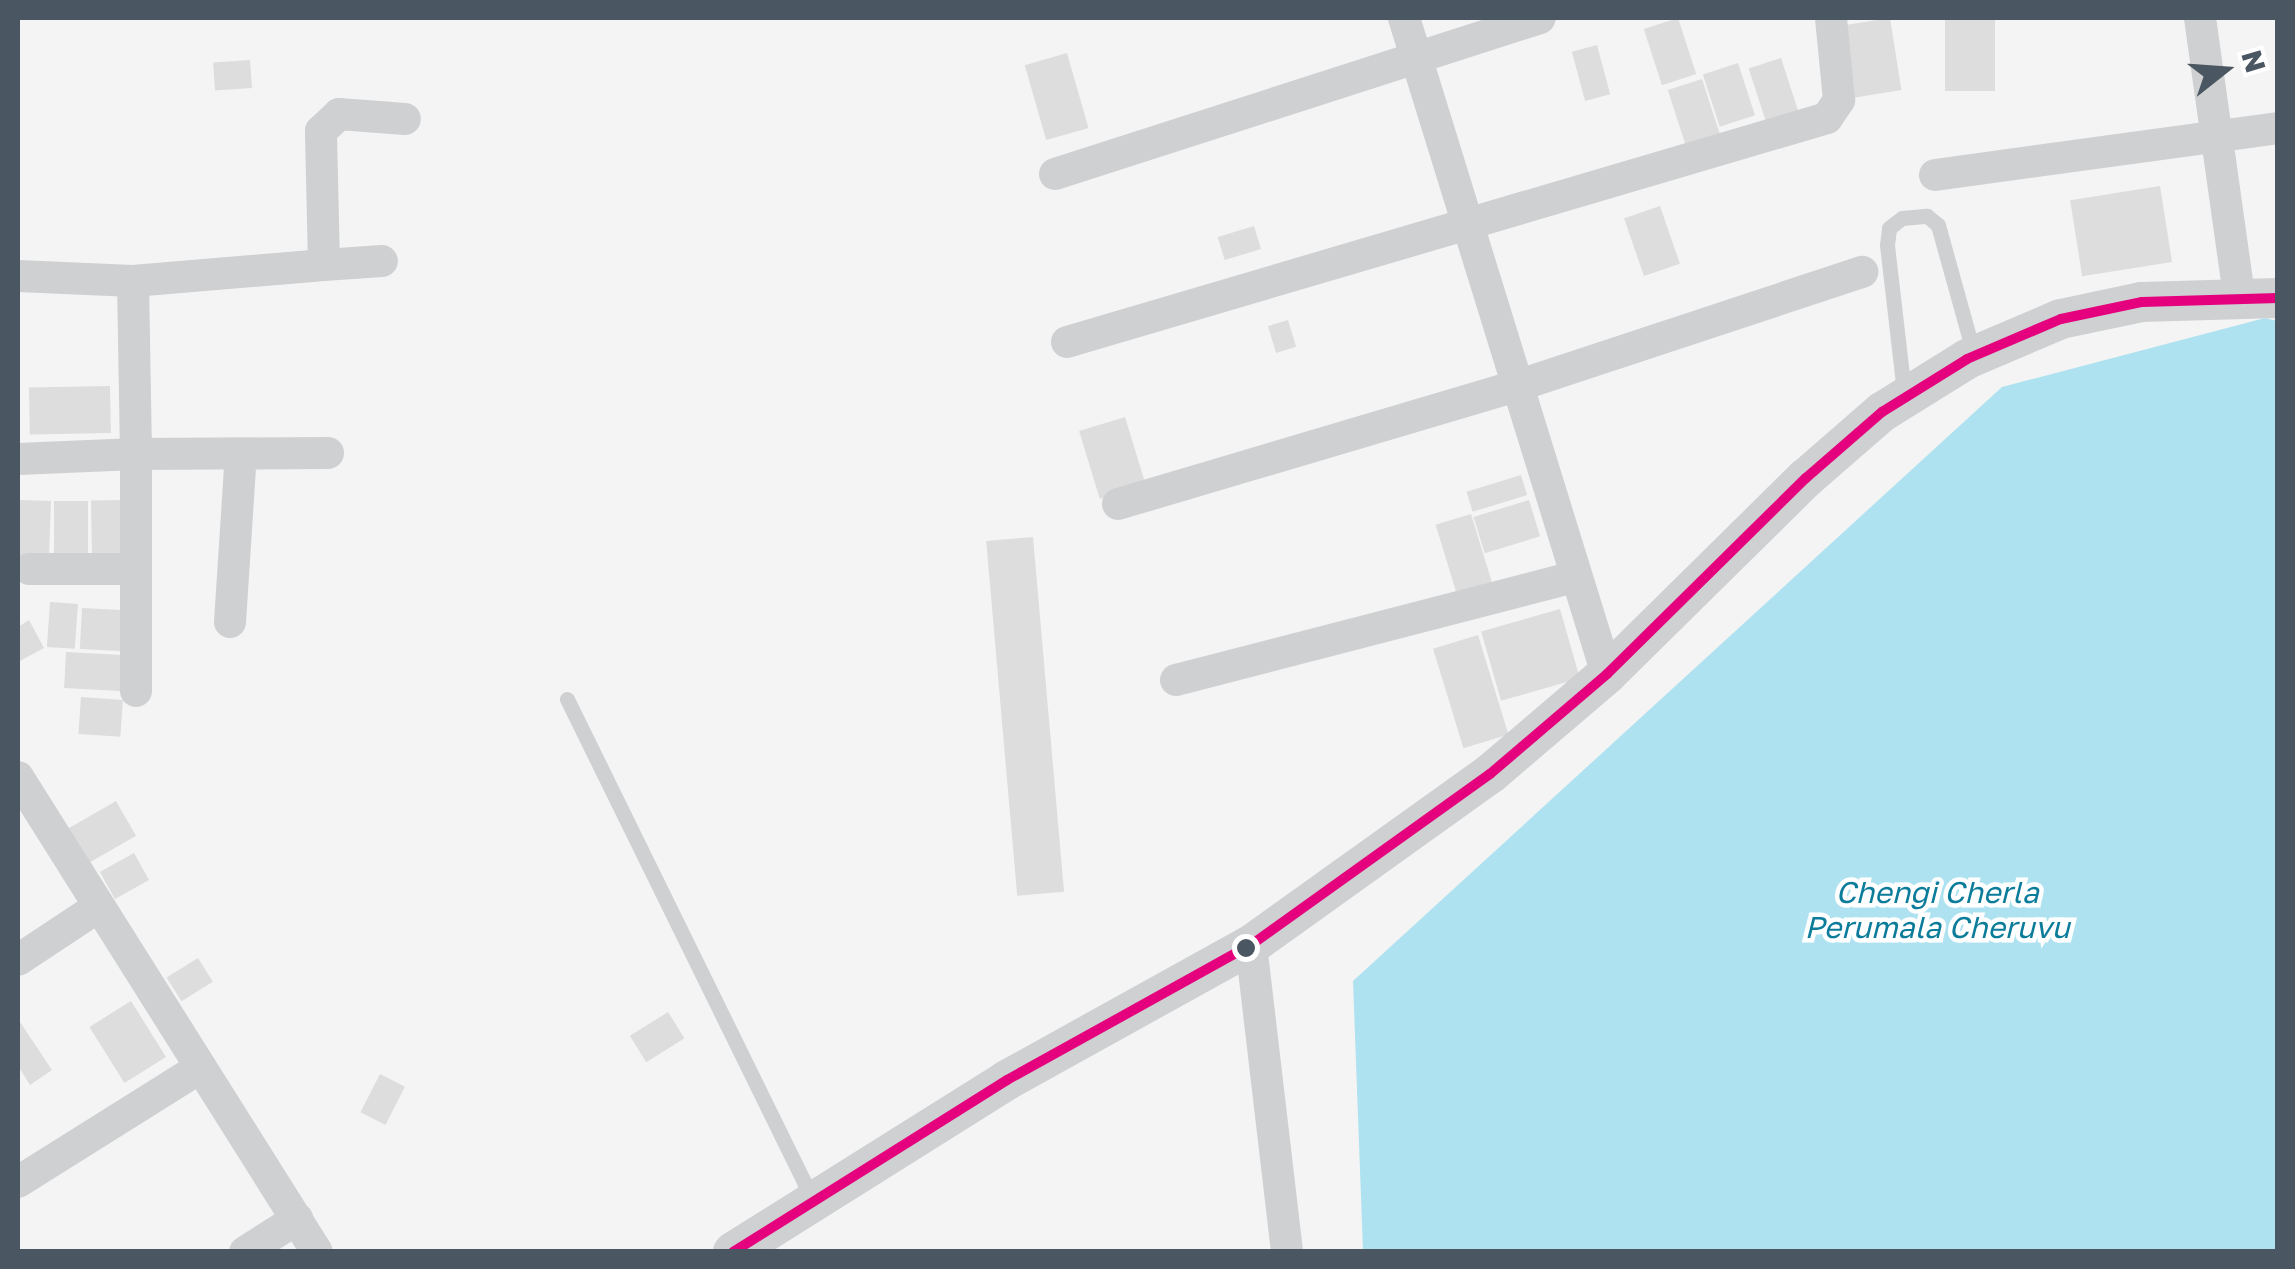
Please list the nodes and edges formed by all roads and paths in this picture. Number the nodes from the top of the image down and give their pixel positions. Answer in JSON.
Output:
{"nodes":[{"id":1,"x":1404,"y":18,"type":"edge"},
{"id":2,"x":1540,"y":18,"type":"edge"},
{"id":3,"x":1831,"y":18,"type":"edge"},
{"id":4,"x":2200,"y":18,"type":"edge"},
{"id":5,"x":1417,"y":56,"type":"junction"},
{"id":6,"x":405,"y":118,"type":"dead end"},
{"id":7,"x":2278,"y":128,"type":"edge"},
{"id":8,"x":2218,"y":135,"type":"junction"},
{"id":9,"x":1054,"y":174,"type":"dead end"},
{"id":10,"x":1935,"y":176,"type":"dead end"},
{"id":11,"x":1466,"y":225,"type":"junction"},
{"id":12,"x":382,"y":261,"type":"dead end"},
{"id":13,"x":324,"y":265,"type":"junction"},
{"id":14,"x":1862,"y":272,"type":"dead end"},
{"id":15,"x":18,"y":276,"type":"edge"},
{"id":16,"x":133,"y":281,"type":"junction"},
{"id":17,"x":2258,"y":297,"type":"edge"},
{"id":18,"x":1067,"y":342,"type":"dead end"},
{"id":19,"x":1974,"y":355,"type":"junction"},
{"id":20,"x":1514,"y":388,"type":"junction"},
{"id":21,"x":1905,"y":397,"type":"junction"},
{"id":22,"x":328,"y":453,"type":"dead end"},
{"id":23,"x":136,"y":454,"type":"junction"},
{"id":24,"x":242,"y":454,"type":"junction"},
{"id":25,"x":18,"y":460,"type":"edge"},
{"id":26,"x":1118,"y":504,"type":"dead end"},
{"id":27,"x":29,"y":569,"type":"dead end"},
{"id":28,"x":136,"y":570,"type":"junction"},
{"id":29,"x":1575,"y":578,"type":"junction"},
{"id":30,"x":230,"y":622,"type":"dead end"},
{"id":31,"x":1607,"y":674,"type":"junction"},
{"id":32,"x":1176,"y":680,"type":"dead end"},
{"id":33,"x":136,"y":691,"type":"dead end"},
{"id":34,"x":567,"y":699,"type":"dead end"},
{"id":35,"x":18,"y":778,"type":"edge"},
{"id":36,"x":98,"y":907,"type":"junction"},
{"id":37,"x":1251,"y":945,"type":"junction"},
{"id":38,"x":18,"y":960,"type":"edge"},
{"id":39,"x":200,"y":1068,"type":"junction"},
{"id":40,"x":18,"y":1182,"type":"edge"},
{"id":41,"x":813,"y":1201,"type":"junction"},
{"id":42,"x":297,"y":1219,"type":"junction"},
{"id":43,"x":778,"y":1240,"type":"edge"},
{"id":44,"x":245,"y":1252,"type":"edge"},
{"id":45,"x":317,"y":1252,"type":"edge"},
{"id":46,"x":734,"y":1252,"type":"edge"},
{"id":47,"x":1288,"y":1252,"type":"edge"}],
"edges":[{"from":1,"to":5,"type":"street"},
{"from":2,"to":5,"type":"street"},
{"from":3,"to":11,"type":"street"},
{"from":4,"to":8,"type":"street"},
{"from":5,"to":9,"type":"street"},
{"from":5,"to":11,"type":"street"},
{"from":6,"to":13,"type":"street"},
{"from":7,"to":8,"type":"street"},
{"from":8,"to":10,"type":"street"},
{"from":8,"to":17,"type":"street"},
{"from":11,"to":18,"type":"street"},
{"from":11,"to":20,"type":"street"},
{"from":12,"to":13,"type":"street"},
{"from":13,"to":16,"type":"street"},
{"from":14,"to":20,"type":"street"},
{"from":15,"to":16,"type":"street"},
{"from":16,"to":23,"type":"street"},
{"from":17,"to":19,"type":"street"},
{"from":19,"to":21,"type":"street"},
{"from":19,"to":21,"type":"lane"},
{"from":20,"to":26,"type":"street"},
{"from":20,"to":29,"type":"street"},
{"from":21,"to":31,"type":"street"},
{"from":22,"to":24,"type":"street"},
{"from":23,"to":24,"type":"street"},
{"from":23,"to":25,"type":"street"},
{"from":23,"to":28,"type":"street"},
{"from":24,"to":30,"type":"street"},
{"from":27,"to":28,"type":"street"},
{"from":28,"to":33,"type":"street"},
{"from":29,"to":31,"type":"street"},
{"from":29,"to":32,"type":"street"},
{"from":31,"to":37,"type":"street"},
{"from":34,"to":41,"type":"lane"},
{"from":35,"to":36,"type":"street"},
{"from":36,"to":38,"type":"street"},
{"from":36,"to":39,"type":"street"},
{"from":37,"to":41,"type":"street"},
{"from":37,"to":47,"type":"street"},
{"from":39,"to":40,"type":"street"},
{"from":39,"to":42,"type":"street"},
{"from":41,"to":43,"type":"street"},
{"from":42,"to":44,"type":"street"},
{"from":42,"to":45,"type":"street"},
{"from":43,"to":46,"type":"street"}]}
